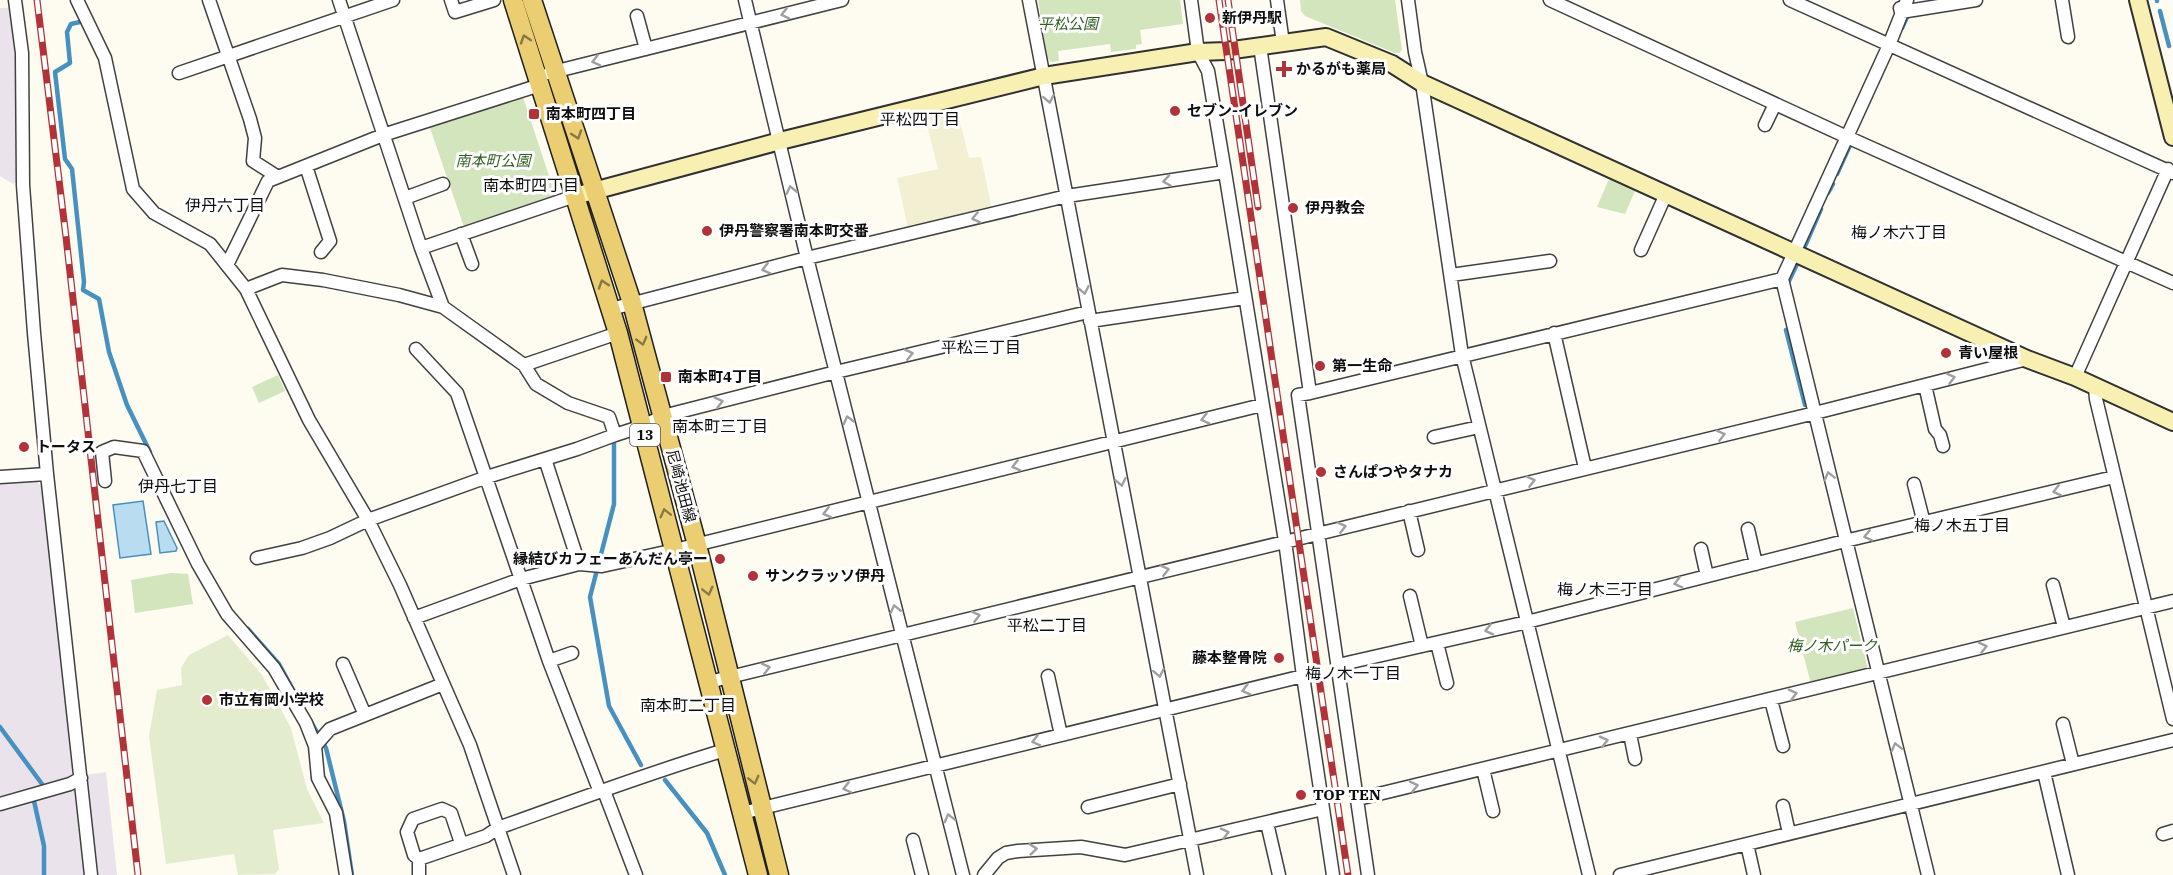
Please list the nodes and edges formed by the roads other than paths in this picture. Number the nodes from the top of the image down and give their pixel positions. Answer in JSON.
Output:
{"nodes":[{"id":1,"x":15,"y":0,"type":"edge"},
{"id":2,"x":77,"y":0,"type":"edge"},
{"id":3,"x":209,"y":0,"type":"edge"},
{"id":4,"x":339,"y":0,"type":"edge"},
{"id":5,"x":393,"y":0,"type":"edge"},
{"id":6,"x":451,"y":0,"type":"edge"},
{"id":7,"x":494,"y":0,"type":"edge"},
{"id":8,"x":513,"y":0,"type":"edge"},
{"id":9,"x":532,"y":0,"type":"edge"},
{"id":10,"x":745,"y":0,"type":"edge"},
{"id":11,"x":1029,"y":0,"type":"edge"},
{"id":12,"x":1191,"y":0,"type":"edge"},
{"id":13,"x":1277,"y":0,"type":"edge"},
{"id":14,"x":1408,"y":0,"type":"edge"},
{"id":15,"x":1551,"y":0,"type":"edge"},
{"id":16,"x":1790,"y":0,"type":"edge"},
{"id":17,"x":1907,"y":0,"type":"edge"},
{"id":18,"x":1976,"y":0,"type":"edge"},
{"id":19,"x":2062,"y":0,"type":"edge"},
{"id":20,"x":2138,"y":0,"type":"edge"},
{"id":21,"x":837,"y":1,"type":"edge"},
{"id":22,"x":1900,"y":6,"type":"edge"},
{"id":23,"x":344,"y":16,"type":"junction"},
{"id":24,"x":637,"y":16,"type":"dead end"},
{"id":25,"x":750,"y":22,"type":"junction"},
{"id":26,"x":2068,"y":37,"type":"dead end"},
{"id":27,"x":1283,"y":43,"type":"junction"},
{"id":28,"x":1889,"y":45,"type":"junction"},
{"id":29,"x":1260,"y":46,"type":"junction"},
{"id":30,"x":646,"y":49,"type":"junction"},
{"id":31,"x":1198,"y":52,"type":"junction"},
{"id":32,"x":227,"y":56,"type":"junction"},
{"id":33,"x":556,"y":71,"type":"junction"},
{"id":34,"x":179,"y":73,"type":"dead end"},
{"id":35,"x":1044,"y":76,"type":"junction"},
{"id":36,"x":539,"y":81,"type":"junction"},
{"id":37,"x":1422,"y":83,"type":"junction"},
{"id":38,"x":1774,"y":104,"type":"junction"},
{"id":39,"x":1766,"y":125,"type":"dead end"},
{"id":40,"x":383,"y":135,"type":"junction"},
{"id":41,"x":1847,"y":137,"type":"junction"},
{"id":42,"x":2173,"y":137,"type":"edge"},
{"id":43,"x":780,"y":141,"type":"junction"},
{"id":44,"x":306,"y":166,"type":"junction"},
{"id":45,"x":2170,"y":171,"type":"edge"},
{"id":46,"x":1225,"y":172,"type":"junction"},
{"id":47,"x":278,"y":177,"type":"junction"},
{"id":48,"x":443,"y":184,"type":"dead end"},
{"id":49,"x":595,"y":190,"type":"junction"},
{"id":50,"x":1666,"y":194,"type":"junction"},
{"id":51,"x":575,"y":196,"type":"junction"},
{"id":52,"x":1067,"y":196,"type":"junction"},
{"id":53,"x":405,"y":198,"type":"junction"},
{"id":54,"x":461,"y":234,"type":"junction"},
{"id":55,"x":422,"y":248,"type":"junction"},
{"id":56,"x":1641,"y":250,"type":"dead end"},
{"id":57,"x":321,"y":252,"type":"dead end"},
{"id":58,"x":1793,"y":252,"type":"junction"},
{"id":59,"x":807,"y":258,"type":"junction"},
{"id":60,"x":1542,"y":259,"type":"dead end"},
{"id":61,"x":2127,"y":262,"type":"junction"},
{"id":62,"x":471,"y":264,"type":"dead end"},
{"id":63,"x":227,"y":265,"type":"junction"},
{"id":64,"x":1451,"y":275,"type":"junction"},
{"id":65,"x":1782,"y":279,"type":"junction"},
{"id":66,"x":2173,"y":283,"type":"edge"},
{"id":67,"x":246,"y":289,"type":"junction"},
{"id":68,"x":1245,"y":298,"type":"junction"},
{"id":69,"x":632,"y":303,"type":"junction"},
{"id":70,"x":444,"y":308,"type":"junction"},
{"id":71,"x":611,"y":309,"type":"junction"},
{"id":72,"x":1089,"y":316,"type":"junction"},
{"id":73,"x":618,"y":333,"type":"junction"},
{"id":74,"x":1554,"y":333,"type":"junction"},
{"id":75,"x":416,"y":349,"type":"dead end"},
{"id":76,"x":1462,"y":356,"type":"junction"},
{"id":77,"x":2027,"y":359,"type":"junction"},
{"id":78,"x":524,"y":365,"type":"junction"},
{"id":79,"x":836,"y":372,"type":"junction"},
{"id":80,"x":2075,"y":377,"type":"junction"},
{"id":81,"x":1925,"y":385,"type":"junction"},
{"id":82,"x":2095,"y":387,"type":"junction"},
{"id":83,"x":1310,"y":393,"type":"junction"},
{"id":84,"x":1262,"y":405,"type":"junction"},
{"id":85,"x":1815,"y":413,"type":"junction"},
{"id":86,"x":663,"y":416,"type":"junction"},
{"id":87,"x":2173,"y":422,"type":"edge"},
{"id":88,"x":643,"y":426,"type":"junction"},
{"id":89,"x":1479,"y":427,"type":"junction"},
{"id":90,"x":615,"y":435,"type":"junction"},
{"id":91,"x":1434,"y":437,"type":"dead end"},
{"id":92,"x":1944,"y":438,"type":"dead end"},
{"id":93,"x":1113,"y":442,"type":"junction"},
{"id":94,"x":545,"y":459,"type":"junction"},
{"id":95,"x":1585,"y":468,"type":"junction"},
{"id":96,"x":47,"y":474,"type":"junction"},
{"id":97,"x":0,"y":477,"type":"edge"},
{"id":98,"x":487,"y":477,"type":"junction"},
{"id":99,"x":2114,"y":477,"type":"junction"},
{"id":100,"x":105,"y":481,"type":"dead end"},
{"id":101,"x":1914,"y":484,"type":"dead end"},
{"id":102,"x":1494,"y":490,"type":"junction"},
{"id":103,"x":870,"y":502,"type":"junction"},
{"id":104,"x":1409,"y":511,"type":"junction"},
{"id":105,"x":368,"y":520,"type":"junction"},
{"id":106,"x":1923,"y":523,"type":"junction"},
{"id":107,"x":1748,"y":529,"type":"dead end"},
{"id":108,"x":1317,"y":533,"type":"junction"},
{"id":109,"x":1285,"y":541,"type":"junction"},
{"id":110,"x":1845,"y":542,"type":"junction"},
{"id":111,"x":697,"y":545,"type":"junction"},
{"id":112,"x":1701,"y":549,"type":"dead end"},
{"id":113,"x":675,"y":550,"type":"junction"},
{"id":114,"x":1418,"y":550,"type":"dead end"},
{"id":115,"x":257,"y":558,"type":"dead end"},
{"id":116,"x":579,"y":564,"type":"junction"},
{"id":117,"x":1756,"y":564,"type":"junction"},
{"id":118,"x":1140,"y":576,"type":"junction"},
{"id":119,"x":1707,"y":576,"type":"junction"},
{"id":120,"x":521,"y":579,"type":"junction"},
{"id":121,"x":2053,"y":585,"type":"dead end"},
{"id":122,"x":1410,"y":596,"type":"dead end"},
{"id":123,"x":2173,"y":601,"type":"edge"},
{"id":124,"x":2146,"y":607,"type":"junction"},
{"id":125,"x":414,"y":618,"type":"junction"},
{"id":126,"x":1527,"y":622,"type":"junction"},
{"id":127,"x":2064,"y":627,"type":"junction"},
{"id":128,"x":901,"y":634,"type":"junction"},
{"id":129,"x":1437,"y":643,"type":"junction"},
{"id":130,"x":1422,"y":646,"type":"junction"},
{"id":131,"x":573,"y":653,"type":"dead end"},
{"id":132,"x":549,"y":661,"type":"junction"},
{"id":133,"x":343,"y":664,"type":"dead end"},
{"id":134,"x":1338,"y":665,"type":"junction"},
{"id":135,"x":1878,"y":673,"type":"junction"},
{"id":136,"x":1048,"y":676,"type":"dead end"},
{"id":137,"x":1303,"y":676,"type":"junction"},
{"id":138,"x":729,"y":677,"type":"junction"},
{"id":139,"x":710,"y":682,"type":"junction"},
{"id":140,"x":1447,"y":683,"type":"dead end"},
{"id":141,"x":443,"y":684,"type":"junction"},
{"id":142,"x":1771,"y":700,"type":"junction"},
{"id":143,"x":1166,"y":710,"type":"junction"},
{"id":144,"x":365,"y":715,"type":"junction"},
{"id":145,"x":2173,"y":719,"type":"edge"},
{"id":146,"x":2062,"y":724,"type":"dead end"},
{"id":147,"x":1630,"y":734,"type":"junction"},
{"id":148,"x":1060,"y":735,"type":"junction"},
{"id":149,"x":2173,"y":740,"type":"edge"},
{"id":150,"x":316,"y":744,"type":"junction"},
{"id":151,"x":1783,"y":746,"type":"dead end"},
{"id":152,"x":724,"y":750,"type":"junction"},
{"id":153,"x":1558,"y":752,"type":"junction"},
{"id":154,"x":1635,"y":759,"type":"dead end"},
{"id":155,"x":2073,"y":764,"type":"junction"},
{"id":156,"x":935,"y":766,"type":"junction"},
{"id":157,"x":1483,"y":769,"type":"junction"},
{"id":158,"x":2044,"y":771,"type":"junction"},
{"id":159,"x":81,"y":778,"type":"junction"},
{"id":160,"x":1180,"y":784,"type":"junction"},
{"id":161,"x":602,"y":792,"type":"junction"},
{"id":162,"x":1358,"y":799,"type":"junction"},
{"id":163,"x":1910,"y":803,"type":"junction"},
{"id":164,"x":0,"y":804,"type":"edge"},
{"id":165,"x":1783,"y":806,"type":"dead end"},
{"id":166,"x":1088,"y":807,"type":"dead end"},
{"id":167,"x":761,"y":808,"type":"junction"},
{"id":168,"x":1323,"y":809,"type":"junction"},
{"id":169,"x":1493,"y":811,"type":"dead end"},
{"id":170,"x":742,"y":813,"type":"junction"},
{"id":171,"x":1267,"y":823,"type":"junction"},
{"id":172,"x":498,"y":828,"type":"junction"},
{"id":173,"x":1789,"y":833,"type":"junction"},
{"id":174,"x":913,"y":840,"type":"dead end"},
{"id":175,"x":1191,"y":842,"type":"junction"},
{"id":176,"x":461,"y":843,"type":"junction"},
{"id":177,"x":1747,"y":844,"type":"junction"},
{"id":178,"x":419,"y":859,"type":"junction"},
{"id":179,"x":91,"y":875,"type":"edge"},
{"id":180,"x":346,"y":875,"type":"edge"},
{"id":181,"x":419,"y":875,"type":"edge"},
{"id":182,"x":514,"y":875,"type":"edge"},
{"id":183,"x":636,"y":875,"type":"edge"},
{"id":184,"x":758,"y":875,"type":"edge"},
{"id":185,"x":779,"y":875,"type":"edge"},
{"id":186,"x":922,"y":875,"type":"edge"},
{"id":187,"x":963,"y":875,"type":"edge"},
{"id":188,"x":984,"y":875,"type":"edge"},
{"id":189,"x":1197,"y":875,"type":"edge"},
{"id":190,"x":1279,"y":875,"type":"edge"},
{"id":191,"x":1333,"y":875,"type":"edge"},
{"id":192,"x":1368,"y":875,"type":"edge"},
{"id":193,"x":1589,"y":875,"type":"edge"},
{"id":194,"x":1620,"y":875,"type":"edge"},
{"id":195,"x":1754,"y":875,"type":"edge"},
{"id":196,"x":1928,"y":875,"type":"edge"},
{"id":197,"x":2068,"y":875,"type":"edge"}],
"edges":[{"from":1,"to":96,"type":"street"},
{"from":2,"to":63,"type":"street"},
{"from":3,"to":32,"type":"street"},
{"from":4,"to":23,"type":"street"},
{"from":5,"to":23,"type":"street"},
{"from":6,"to":7,"type":"street"},
{"from":36,"to":8,"type":"main road","name":"尼崎池田線","number":"13","one_way":true},
{"from":9,"to":33,"type":"main road","name":"尼崎池田線","number":"13"},
{"from":10,"to":25,"type":"street"},
{"from":11,"to":35,"type":"street"},
{"from":12,"to":31,"type":"street"},
{"from":13,"to":27,"type":"street"},
{"from":14,"to":37,"type":"street"},
{"from":15,"to":38,"type":"street"},
{"from":16,"to":28,"type":"street"},
{"from":17,"to":22,"type":"street"},
{"from":18,"to":22,"type":"street"},
{"from":19,"to":26,"type":"street"},
{"from":20,"to":42,"type":"street"},
{"from":21,"to":25,"type":"street","one_way":true},
{"from":22,"to":28,"type":"street"},
{"from":23,"to":32,"type":"street"},
{"from":23,"to":40,"type":"street"},
{"from":24,"to":30,"type":"street"},
{"from":25,"to":30,"type":"street"},
{"from":25,"to":43,"type":"street"},
{"from":27,"to":29,"type":"street"},
{"from":27,"to":37,"type":"street"},
{"from":28,"to":41,"type":"street"},
{"from":28,"to":45,"type":"street"},
{"from":29,"to":31,"type":"street"},
{"from":29,"to":83,"type":"street"},
{"from":30,"to":33,"type":"street","one_way":true},
{"from":31,"to":35,"type":"street"},
{"from":31,"to":46,"type":"street"},
{"from":32,"to":34,"type":"street"},
{"from":32,"to":47,"type":"street"},
{"from":33,"to":36,"type":"street"},
{"from":33,"to":49,"type":"main road","name":"尼崎池田線","number":"13","one_way":true},
{"from":35,"to":43,"type":"street"},
{"from":35,"to":52,"type":"street","one_way":true},
{"from":36,"to":40,"type":"street"},
{"from":36,"to":51,"type":"main road","name":"尼崎池田線","number":"13"},
{"from":37,"to":50,"type":"street"},
{"from":37,"to":64,"type":"street"},
{"from":38,"to":39,"type":"street"},
{"from":38,"to":41,"type":"street"},
{"from":40,"to":44,"type":"street"},
{"from":40,"to":53,"type":"street"},
{"from":41,"to":58,"type":"street"},
{"from":41,"to":61,"type":"street"},
{"from":43,"to":49,"type":"street"},
{"from":59,"to":43,"type":"street","one_way":true},
{"from":44,"to":47,"type":"street"},
{"from":44,"to":57,"type":"street"},
{"from":45,"to":61,"type":"street"},
{"from":46,"to":52,"type":"street","one_way":true},
{"from":46,"to":68,"type":"street"},
{"from":47,"to":63,"type":"street"},
{"from":48,"to":53,"type":"street"},
{"from":49,"to":51,"type":"street"},
{"from":49,"to":69,"type":"main road","name":"尼崎池田線","number":"13"},
{"from":50,"to":56,"type":"street"},
{"from":50,"to":58,"type":"street"},
{"from":51,"to":54,"type":"street"},
{"from":71,"to":51,"type":"main road","name":"尼崎池田線","number":"13","one_way":true},
{"from":52,"to":59,"type":"street","one_way":true},
{"from":52,"to":72,"type":"street","one_way":true},
{"from":53,"to":55,"type":"street"},
{"from":54,"to":55,"type":"street"},
{"from":54,"to":62,"type":"street"},
{"from":55,"to":70,"type":"street"},
{"from":58,"to":65,"type":"street"},
{"from":58,"to":77,"type":"street"},
{"from":59,"to":69,"type":"street","one_way":true},
{"from":59,"to":79,"type":"street"},
{"from":60,"to":64,"type":"street"},
{"from":61,"to":66,"type":"street"},
{"from":61,"to":80,"type":"street"},
{"from":63,"to":67,"type":"street"},
{"from":64,"to":76,"type":"street"},
{"from":65,"to":74,"type":"street"},
{"from":65,"to":85,"type":"street"},
{"from":67,"to":70,"type":"street"},
{"from":67,"to":105,"type":"street"},
{"from":68,"to":72,"type":"street"},
{"from":68,"to":84,"type":"street"},
{"from":69,"to":71,"type":"street"},
{"from":69,"to":86,"type":"main road","name":"尼崎池田線","number":"13","one_way":true},
{"from":70,"to":78,"type":"street"},
{"from":71,"to":73,"type":"main road","name":"尼崎池田線","number":"13"},
{"from":79,"to":72,"type":"street","one_way":true},
{"from":72,"to":93,"type":"street"},
{"from":73,"to":78,"type":"street"},
{"from":73,"to":88,"type":"main road","name":"尼崎池田線","number":"13"},
{"from":74,"to":76,"type":"street"},
{"from":74,"to":95,"type":"street"},
{"from":75,"to":98,"type":"street"},
{"from":76,"to":83,"type":"street"},
{"from":76,"to":89,"type":"street"},
{"from":77,"to":80,"type":"street"},
{"from":81,"to":77,"type":"street","one_way":true},
{"from":78,"to":90,"type":"street"},
{"from":86,"to":79,"type":"street","one_way":true},
{"from":103,"to":79,"type":"street","one_way":true},
{"from":80,"to":82,"type":"street"},
{"from":81,"to":85,"type":"street"},
{"from":81,"to":92,"type":"street"},
{"from":82,"to":87,"type":"street"},
{"from":82,"to":99,"type":"street"},
{"from":83,"to":108,"type":"street"},
{"from":84,"to":93,"type":"street","one_way":true},
{"from":84,"to":109,"type":"street"},
{"from":95,"to":85,"type":"street","one_way":true},
{"from":110,"to":85,"type":"street","one_way":true},
{"from":86,"to":88,"type":"street"},
{"from":86,"to":111,"type":"main road","name":"尼崎池田線","number":"13"},
{"from":88,"to":90,"type":"street"},
{"from":113,"to":88,"type":"main road","name":"尼崎池田線","number":"13","one_way":true},
{"from":89,"to":91,"type":"street"},
{"from":89,"to":102,"type":"street"},
{"from":90,"to":94,"type":"street"},
{"from":93,"to":103,"type":"street","one_way":true},
{"from":93,"to":118,"type":"street","one_way":true},
{"from":94,"to":98,"type":"street"},
{"from":94,"to":116,"type":"street"},
{"from":102,"to":95,"type":"street","one_way":true},
{"from":96,"to":97,"type":"street"},
{"from":96,"to":159,"type":"street"},
{"from":98,"to":105,"type":"street"},
{"from":98,"to":120,"type":"street"},
{"from":99,"to":106,"type":"street","one_way":true},
{"from":99,"to":124,"type":"street"},
{"from":100,"to":150,"type":"street"},
{"from":101,"to":106,"type":"street"},
{"from":102,"to":104,"type":"street"},
{"from":102,"to":126,"type":"street"},
{"from":103,"to":111,"type":"street","one_way":true},
{"from":128,"to":103,"type":"street","one_way":true},
{"from":108,"to":104,"type":"street","one_way":true},
{"from":104,"to":114,"type":"street"},
{"from":105,"to":115,"type":"street"},
{"from":105,"to":125,"type":"street"},
{"from":106,"to":110,"type":"street","one_way":true},
{"from":107,"to":117,"type":"street"},
{"from":108,"to":109,"type":"street"},
{"from":108,"to":134,"type":"street"},
{"from":118,"to":109,"type":"street","one_way":true},
{"from":109,"to":137,"type":"street"},
{"from":110,"to":117,"type":"street"},
{"from":110,"to":135,"type":"street"},
{"from":111,"to":113,"type":"street"},
{"from":111,"to":138,"type":"main road","name":"尼崎池田線","number":"13","one_way":true},
{"from":112,"to":119,"type":"street"},
{"from":113,"to":116,"type":"street"},
{"from":113,"to":139,"type":"main road","name":"尼崎池田線","number":"13"},
{"from":116,"to":120,"type":"street"},
{"from":117,"to":119,"type":"street"},
{"from":128,"to":118,"type":"street","one_way":true},
{"from":118,"to":143,"type":"street","one_way":true},
{"from":119,"to":126,"type":"street","one_way":true},
{"from":120,"to":125,"type":"street"},
{"from":120,"to":132,"type":"street"},
{"from":121,"to":127,"type":"street"},
{"from":122,"to":130,"type":"street"},
{"from":123,"to":124,"type":"street"},
{"from":124,"to":127,"type":"street"},
{"from":124,"to":145,"type":"street"},
{"from":125,"to":141,"type":"street"},
{"from":126,"to":129,"type":"street","one_way":true},
{"from":126,"to":153,"type":"street"},
{"from":135,"to":127,"type":"street","one_way":true},
{"from":138,"to":128,"type":"street","one_way":true},
{"from":128,"to":156,"type":"street"},
{"from":129,"to":130,"type":"street"},
{"from":129,"to":140,"type":"street"},
{"from":130,"to":134,"type":"street"},
{"from":131,"to":132,"type":"street"},
{"from":132,"to":161,"type":"street"},
{"from":133,"to":144,"type":"street"},
{"from":134,"to":162,"type":"street"},
{"from":142,"to":135,"type":"street","one_way":true},
{"from":163,"to":135,"type":"street","one_way":true},
{"from":136,"to":148,"type":"street"},
{"from":137,"to":143,"type":"street","one_way":true},
{"from":137,"to":168,"type":"street"},
{"from":138,"to":139,"type":"street"},
{"from":138,"to":167,"type":"main road","name":"尼崎池田線","number":"13","one_way":true},
{"from":139,"to":152,"type":"main road","name":"尼崎池田線","number":"13"},
{"from":141,"to":144,"type":"street"},
{"from":141,"to":172,"type":"street"},
{"from":142,"to":147,"type":"street"},
{"from":142,"to":151,"type":"street"},
{"from":143,"to":148,"type":"street"},
{"from":143,"to":160,"type":"street"},
{"from":144,"to":150,"type":"street"},
{"from":146,"to":155,"type":"street"},
{"from":153,"to":147,"type":"street","one_way":true},
{"from":147,"to":154,"type":"street"},
{"from":148,"to":156,"type":"street","one_way":true},
{"from":149,"to":155,"type":"street"},
{"from":150,"to":180,"type":"street"},
{"from":152,"to":161,"type":"street"},
{"from":152,"to":170,"type":"main road","name":"尼崎池田線","number":"13"},
{"from":153,"to":157,"type":"street"},
{"from":153,"to":193,"type":"street"},
{"from":155,"to":158,"type":"street"},
{"from":156,"to":167,"type":"street","one_way":true},
{"from":187,"to":156,"type":"street","one_way":true},
{"from":162,"to":157,"type":"street","one_way":true},
{"from":157,"to":169,"type":"street"},
{"from":158,"to":163,"type":"street"},
{"from":158,"to":197,"type":"street"},
{"from":159,"to":164,"type":"street"},
{"from":159,"to":179,"type":"street"},
{"from":160,"to":166,"type":"street"},
{"from":160,"to":175,"type":"street"},
{"from":161,"to":172,"type":"street"},
{"from":161,"to":183,"type":"street"},
{"from":162,"to":192,"type":"street"},
{"from":163,"to":173,"type":"street"},
{"from":163,"to":196,"type":"street"},
{"from":165,"to":173,"type":"street"},
{"from":167,"to":170,"type":"street"},
{"from":167,"to":185,"type":"main road","name":"尼崎池田線","number":"13"},
{"from":168,"to":171,"type":"street"},
{"from":168,"to":191,"type":"street"},
{"from":170,"to":184,"type":"main road","name":"尼崎池田線","number":"13"},
{"from":175,"to":171,"type":"street","one_way":true},
{"from":171,"to":190,"type":"street"},
{"from":172,"to":176,"type":"street"},
{"from":172,"to":182,"type":"street"},
{"from":173,"to":177,"type":"street"},
{"from":174,"to":186,"type":"street"},
{"from":188,"to":175,"type":"street","one_way":true},
{"from":175,"to":189,"type":"street"},
{"from":176,"to":178,"type":"street"},
{"from":176,"to":178,"type":"street"},
{"from":177,"to":194,"type":"street"},
{"from":177,"to":195,"type":"street"},
{"from":178,"to":181,"type":"street"}]}
